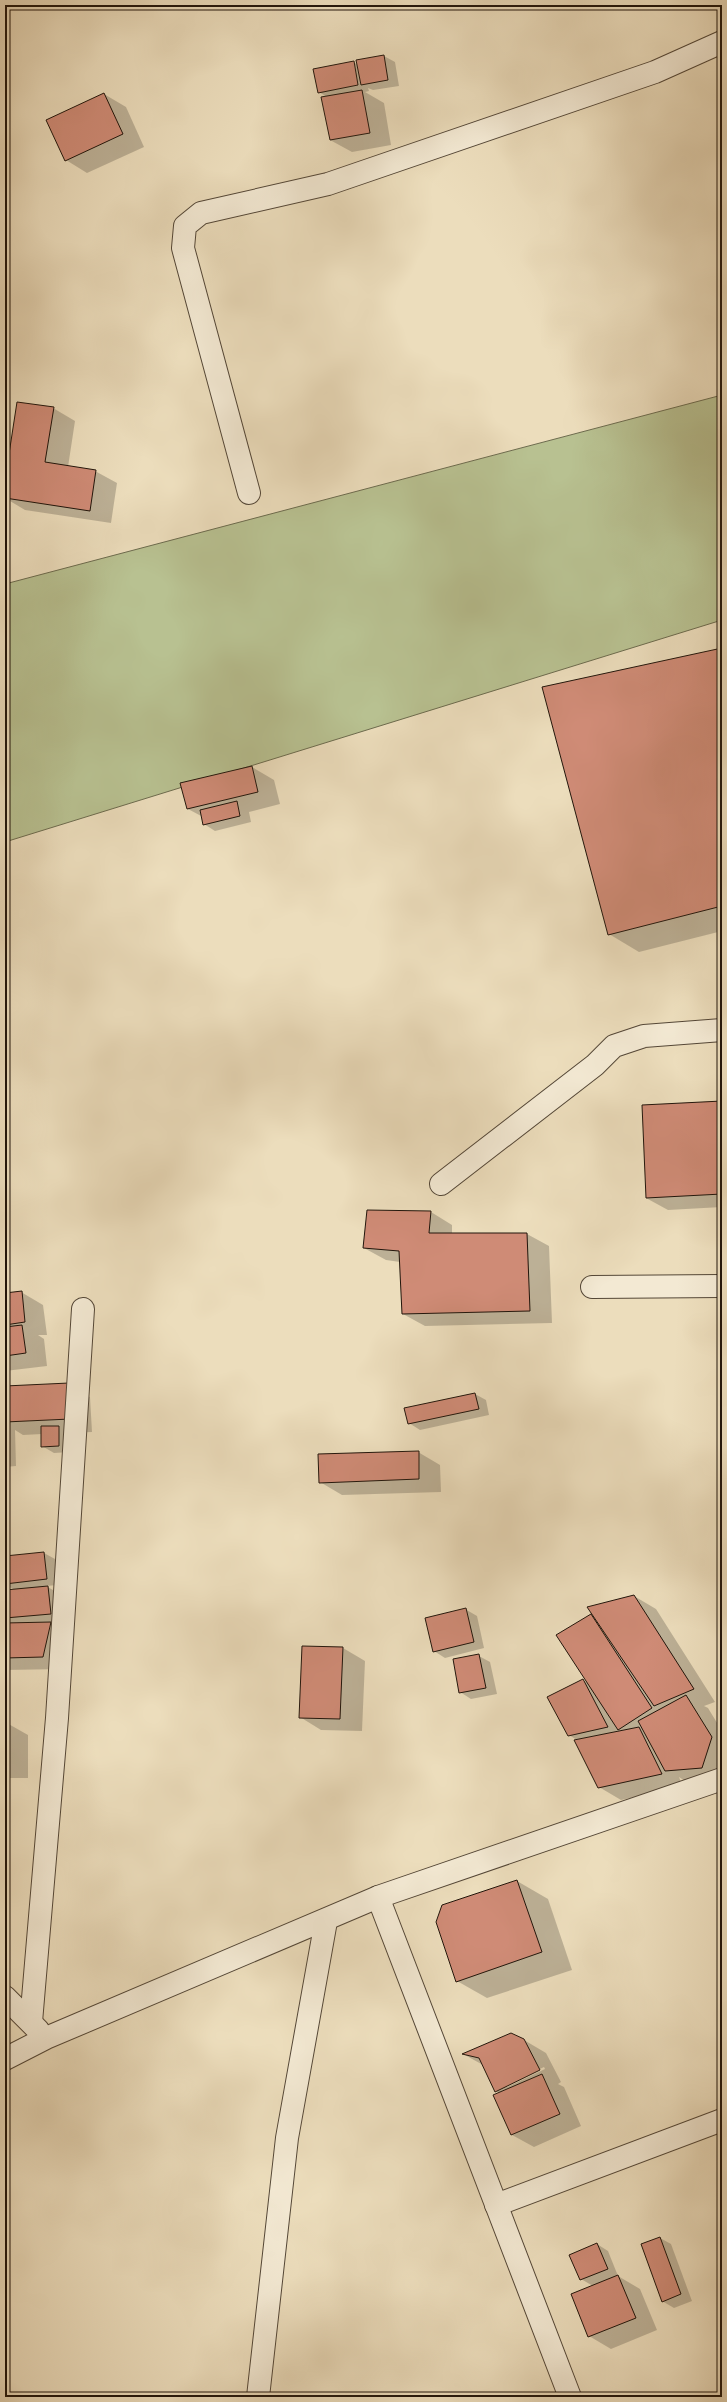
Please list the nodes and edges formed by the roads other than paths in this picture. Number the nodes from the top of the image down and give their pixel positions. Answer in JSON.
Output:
{"nodes":[{"id":1,"x":722,"y":42,"type":"edge"},
{"id":2,"x":249,"y":493,"type":"dead end"},
{"id":3,"x":722,"y":1030,"type":"edge"},
{"id":4,"x":441,"y":1184,"type":"dead end"},
{"id":5,"x":722,"y":1286,"type":"edge"},
{"id":6,"x":592,"y":1287,"type":"dead end"},
{"id":7,"x":83,"y":1309,"type":"dead end"},
{"id":8,"x":722,"y":1779,"type":"edge"},
{"id":9,"x":378,"y":1897,"type":"junction"},
{"id":10,"x":326,"y":1921,"type":"junction"},
{"id":11,"x":5,"y":1997,"type":"edge"},
{"id":12,"x":31,"y":2022,"type":"junction"},
{"id":13,"x":46,"y":2038,"type":"junction"},
{"id":14,"x":5,"y":2060,"type":"edge"},
{"id":15,"x":722,"y":2120,"type":"edge"},
{"id":16,"x":496,"y":2205,"type":"junction"},
{"id":17,"x":258,"y":2397,"type":"edge"},
{"id":18,"x":570,"y":2397,"type":"edge"}],
"edges":[{"from":1,"to":2,"type":"street"},
{"from":3,"to":4,"type":"street"},
{"from":5,"to":6,"type":"street"},
{"from":7,"to":12,"type":"street"},
{"from":8,"to":9,"type":"street"},
{"from":9,"to":10,"type":"street"},
{"from":9,"to":16,"type":"street"},
{"from":10,"to":13,"type":"street"},
{"from":10,"to":17,"type":"street"},
{"from":11,"to":12,"type":"street"},
{"from":12,"to":13,"type":"street"},
{"from":13,"to":14,"type":"street"},
{"from":15,"to":16,"type":"street"},
{"from":16,"to":18,"type":"street"}]}
